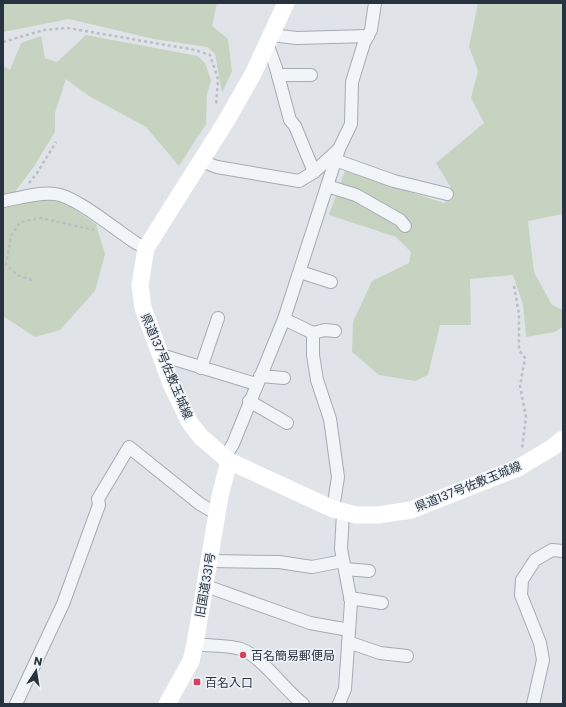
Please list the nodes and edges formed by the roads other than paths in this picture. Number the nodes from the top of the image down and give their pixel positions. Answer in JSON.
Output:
{"nodes":[{"id":1,"x":286,"y":3,"type":"edge"},
{"id":2,"x":375,"y":3,"type":"edge"},
{"id":3,"x":368,"y":36,"type":"junction"},
{"id":4,"x":269,"y":39,"type":"junction"},
{"id":5,"x":278,"y":75,"type":"junction"},
{"id":6,"x":311,"y":75,"type":"dead end"},
{"id":7,"x":337,"y":154,"type":"junction"},
{"id":8,"x":201,"y":161,"type":"junction"},
{"id":9,"x":314,"y":172,"type":"junction"},
{"id":10,"x":327,"y":186,"type":"junction"},
{"id":11,"x":447,"y":194,"type":"dead end"},
{"id":12,"x":3,"y":201,"type":"edge"},
{"id":13,"x":405,"y":226,"type":"dead end"},
{"id":14,"x":146,"y":248,"type":"junction"},
{"id":15,"x":300,"y":272,"type":"junction"},
{"id":16,"x":331,"y":282,"type":"dead end"},
{"id":17,"x":218,"y":318,"type":"dead end"},
{"id":18,"x":284,"y":319,"type":"junction"},
{"id":19,"x":335,"y":331,"type":"dead end"},
{"id":20,"x":312,"y":333,"type":"junction"},
{"id":21,"x":161,"y":355,"type":"junction"},
{"id":22,"x":201,"y":368,"type":"junction"},
{"id":23,"x":284,"y":378,"type":"dead end"},
{"id":24,"x":258,"y":380,"type":"junction"},
{"id":25,"x":249,"y":401,"type":"junction"},
{"id":26,"x":287,"y":423,"type":"dead end"},
{"id":27,"x":563,"y":439,"type":"edge"},
{"id":28,"x":227,"y":459,"type":"junction"},
{"id":29,"x":338,"y":511,"type":"junction"},
{"id":30,"x":217,"y":514,"type":"junction"},
{"id":31,"x":563,"y":551,"type":"edge"},
{"id":32,"x":210,"y":561,"type":"junction"},
{"id":33,"x":344,"y":565,"type":"junction"},
{"id":34,"x":369,"y":571,"type":"dead end"},
{"id":35,"x":206,"y":586,"type":"junction"},
{"id":36,"x":350,"y":598,"type":"junction"},
{"id":37,"x":382,"y":603,"type":"dead end"},
{"id":38,"x":349,"y":636,"type":"junction"},
{"id":39,"x":195,"y":644,"type":"junction"},
{"id":40,"x":407,"y":656,"type":"dead end"},
{"id":41,"x":16,"y":704,"type":"edge"},
{"id":42,"x":167,"y":704,"type":"edge"},
{"id":43,"x":303,"y":704,"type":"edge"},
{"id":44,"x":339,"y":704,"type":"edge"},
{"id":45,"x":533,"y":704,"type":"edge"}],
"edges":[{"from":1,"to":4,"type":"main road","name":"県道137号佐敷玉城線"},
{"from":2,"to":3,"type":"street"},
{"from":3,"to":4,"type":"street"},
{"from":3,"to":7,"type":"street"},
{"from":4,"to":5,"type":"street"},
{"from":4,"to":8,"type":"main road","name":"県道137号佐敷玉城線"},
{"from":5,"to":6,"type":"street"},
{"from":5,"to":9,"type":"street"},
{"from":7,"to":9,"type":"street"},
{"from":7,"to":10,"type":"street"},
{"from":7,"to":11,"type":"street"},
{"from":8,"to":9,"type":"street"},
{"from":8,"to":14,"type":"main road","name":"県道137号佐敷玉城線"},
{"from":10,"to":13,"type":"street"},
{"from":10,"to":15,"type":"street"},
{"from":12,"to":14,"type":"street"},
{"from":14,"to":21,"type":"main road","name":"県道137号佐敷玉城線"},
{"from":15,"to":16,"type":"street"},
{"from":15,"to":18,"type":"street"},
{"from":17,"to":22,"type":"street"},
{"from":18,"to":20,"type":"street"},
{"from":18,"to":24,"type":"street"},
{"from":19,"to":20,"type":"street"},
{"from":20,"to":29,"type":"street"},
{"from":21,"to":22,"type":"street"},
{"from":21,"to":28,"type":"main road","name":"県道137号佐敷玉城線"},
{"from":22,"to":24,"type":"street"},
{"from":23,"to":24,"type":"street"},
{"from":24,"to":25,"type":"street"},
{"from":25,"to":26,"type":"street"},
{"from":25,"to":28,"type":"street"},
{"from":27,"to":29,"type":"main road","name":"県道137号佐敷玉城線"},
{"from":28,"to":29,"type":"main road","name":"県道137号佐敷玉城線"},
{"from":28,"to":30,"type":"main road","name":"旧国道331号"},
{"from":29,"to":33,"type":"street"},
{"from":30,"to":32,"type":"main road","name":"旧国道331号"},
{"from":30,"to":41,"type":"street"},
{"from":31,"to":45,"type":"street"},
{"from":32,"to":33,"type":"street"},
{"from":32,"to":35,"type":"main road","name":"旧国道331号"},
{"from":33,"to":34,"type":"street"},
{"from":33,"to":36,"type":"street"},
{"from":35,"to":38,"type":"street"},
{"from":35,"to":39,"type":"main road","name":"旧国道331号"},
{"from":36,"to":37,"type":"street"},
{"from":36,"to":38,"type":"street"},
{"from":38,"to":40,"type":"street"},
{"from":38,"to":44,"type":"street"},
{"from":39,"to":42,"type":"main road","name":"旧国道331号"},
{"from":39,"to":43,"type":"street"}]}
